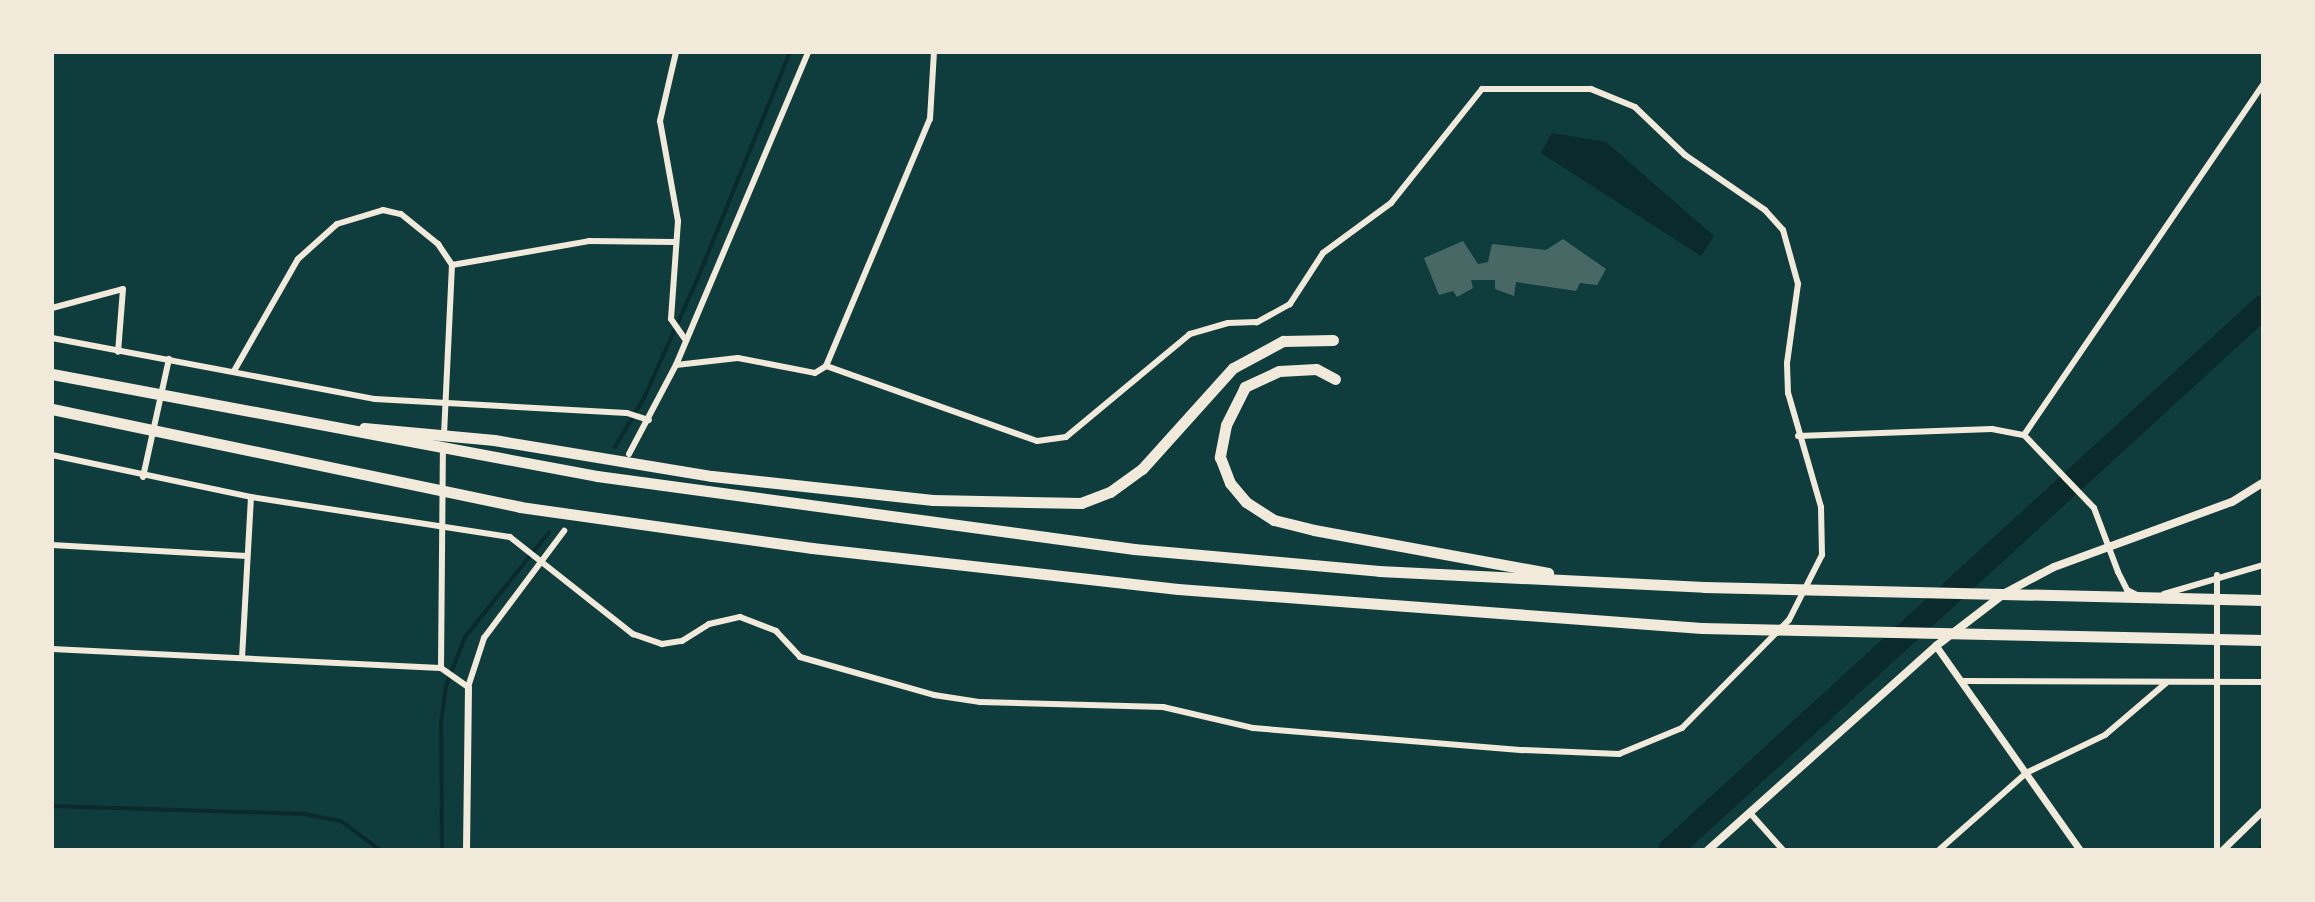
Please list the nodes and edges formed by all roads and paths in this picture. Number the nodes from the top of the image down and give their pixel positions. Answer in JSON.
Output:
{"nodes":[{"id":1,"x":676,"y":52,"type":"edge"},
{"id":2,"x":808,"y":52,"type":"edge"},
{"id":3,"x":934,"y":52,"type":"edge"},
{"id":4,"x":2263,"y":84,"type":"edge"},
{"id":5,"x":674,"y":242,"type":"junction"},
{"id":6,"x":452,"y":265,"type":"junction"},
{"id":7,"x":52,"y":308,"type":"edge"},
{"id":8,"x":52,"y":338,"type":"edge"},
{"id":9,"x":685,"y":339,"type":"junction"},
{"id":10,"x":1333,"y":340,"type":"dead end"},
{"id":11,"x":118,"y":352,"type":"junction"},
{"id":12,"x":169,"y":359,"type":"junction"},
{"id":13,"x":676,"y":365,"type":"junction"},
{"id":14,"x":826,"y":366,"type":"junction"},
{"id":15,"x":234,"y":371,"type":"junction"},
{"id":16,"x":52,"y":374,"type":"edge"},
{"id":17,"x":1335,"y":379,"type":"dead end"},
{"id":18,"x":446,"y":404,"type":"junction"},
{"id":19,"x":52,"y":409,"type":"edge"},
{"id":20,"x":649,"y":420,"type":"junction"},
{"id":21,"x":300,"y":423,"type":"junction"},
{"id":22,"x":2024,"y":435,"type":"junction"},
{"id":23,"x":1798,"y":436,"type":"junction"},
{"id":24,"x":629,"y":454,"type":"dead end"},
{"id":25,"x":52,"y":455,"type":"edge"},
{"id":26,"x":143,"y":477,"type":"junction"},
{"id":27,"x":2263,"y":483,"type":"edge"},
{"id":28,"x":251,"y":497,"type":"junction"},
{"id":29,"x":439,"y":527,"type":"junction"},
{"id":30,"x":564,"y":531,"type":"dead end"},
{"id":31,"x":52,"y":545,"type":"edge"},
{"id":32,"x":2111,"y":545,"type":"junction"},
{"id":33,"x":247,"y":556,"type":"junction"},
{"id":34,"x":542,"y":562,"type":"junction"},
{"id":35,"x":2263,"y":565,"type":"edge"},
{"id":36,"x":2217,"y":575,"type":"junction"},
{"id":37,"x":1588,"y":580,"type":"junction"},
{"id":38,"x":2263,"y":600,"type":"edge"},
{"id":39,"x":2263,"y":640,"type":"edge"},
{"id":40,"x":1936,"y":646,"type":"junction"},
{"id":41,"x":52,"y":649,"type":"edge"},
{"id":42,"x":242,"y":658,"type":"junction"},
{"id":43,"x":441,"y":668,"type":"junction"},
{"id":44,"x":1964,"y":681,"type":"junction"},
{"id":45,"x":2217,"y":681,"type":"junction"},
{"id":46,"x":2166,"y":682,"type":"junction"},
{"id":47,"x":2263,"y":682,"type":"edge"},
{"id":48,"x":468,"y":687,"type":"junction"},
{"id":49,"x":2026,"y":773,"type":"junction"},
{"id":50,"x":2263,"y":810,"type":"edge"},
{"id":51,"x":1750,"y":813,"type":"junction"},
{"id":52,"x":466,"y":850,"type":"edge"},
{"id":53,"x":1708,"y":850,"type":"edge"},
{"id":54,"x":1783,"y":850,"type":"edge"},
{"id":55,"x":1939,"y":850,"type":"edge"},
{"id":56,"x":2080,"y":850,"type":"edge"},
{"id":57,"x":2219,"y":850,"type":"edge"}],
"edges":[{"from":1,"to":5,"type":"street"},
{"from":2,"to":9,"type":"street"},
{"from":3,"to":14,"type":"street"},
{"from":4,"to":22,"type":"street"},
{"from":5,"to":6,"type":"street"},
{"from":5,"to":9,"type":"street"},
{"from":6,"to":15,"type":"street"},
{"from":6,"to":18,"type":"street"},
{"from":7,"to":11,"type":"street"},
{"from":8,"to":11,"type":"street"},
{"from":9,"to":13,"type":"street"},
{"from":10,"to":21,"type":"highway"},
{"from":11,"to":12,"type":"street"},
{"from":12,"to":15,"type":"street"},
{"from":12,"to":26,"type":"street"},
{"from":13,"to":14,"type":"street"},
{"from":13,"to":20,"type":"street"},
{"from":14,"to":23,"type":"street"},
{"from":15,"to":18,"type":"street"},
{"from":16,"to":21,"type":"highway"},
{"from":17,"to":37,"type":"highway"},
{"from":18,"to":20,"type":"street"},
{"from":18,"to":29,"type":"street"},
{"from":19,"to":39,"type":"highway"},
{"from":20,"to":24,"type":"street"},
{"from":21,"to":37,"type":"highway"},
{"from":22,"to":23,"type":"street"},
{"from":22,"to":32,"type":"street"},
{"from":23,"to":34,"type":"street"},
{"from":25,"to":26,"type":"street"},
{"from":26,"to":28,"type":"street"},
{"from":27,"to":32,"type":"main road"},
{"from":28,"to":29,"type":"street"},
{"from":28,"to":33,"type":"street"},
{"from":29,"to":34,"type":"street"},
{"from":29,"to":43,"type":"street"},
{"from":30,"to":34,"type":"street"},
{"from":31,"to":33,"type":"street"},
{"from":32,"to":36,"type":"street"},
{"from":32,"to":40,"type":"main road"},
{"from":33,"to":42,"type":"street"},
{"from":34,"to":48,"type":"street"},
{"from":35,"to":36,"type":"street"},
{"from":36,"to":45,"type":"street"},
{"from":37,"to":38,"type":"highway"},
{"from":40,"to":44,"type":"street"},
{"from":40,"to":51,"type":"main road"},
{"from":41,"to":42,"type":"street"},
{"from":42,"to":43,"type":"street"},
{"from":43,"to":48,"type":"street"},
{"from":44,"to":46,"type":"street"},
{"from":44,"to":49,"type":"street"},
{"from":45,"to":46,"type":"street"},
{"from":45,"to":47,"type":"street"},
{"from":45,"to":57,"type":"street"},
{"from":46,"to":49,"type":"street"},
{"from":48,"to":52,"type":"street"},
{"from":49,"to":55,"type":"street"},
{"from":49,"to":56,"type":"street"},
{"from":50,"to":57,"type":"street"},
{"from":51,"to":53,"type":"main road"},
{"from":51,"to":54,"type":"street"}]}
